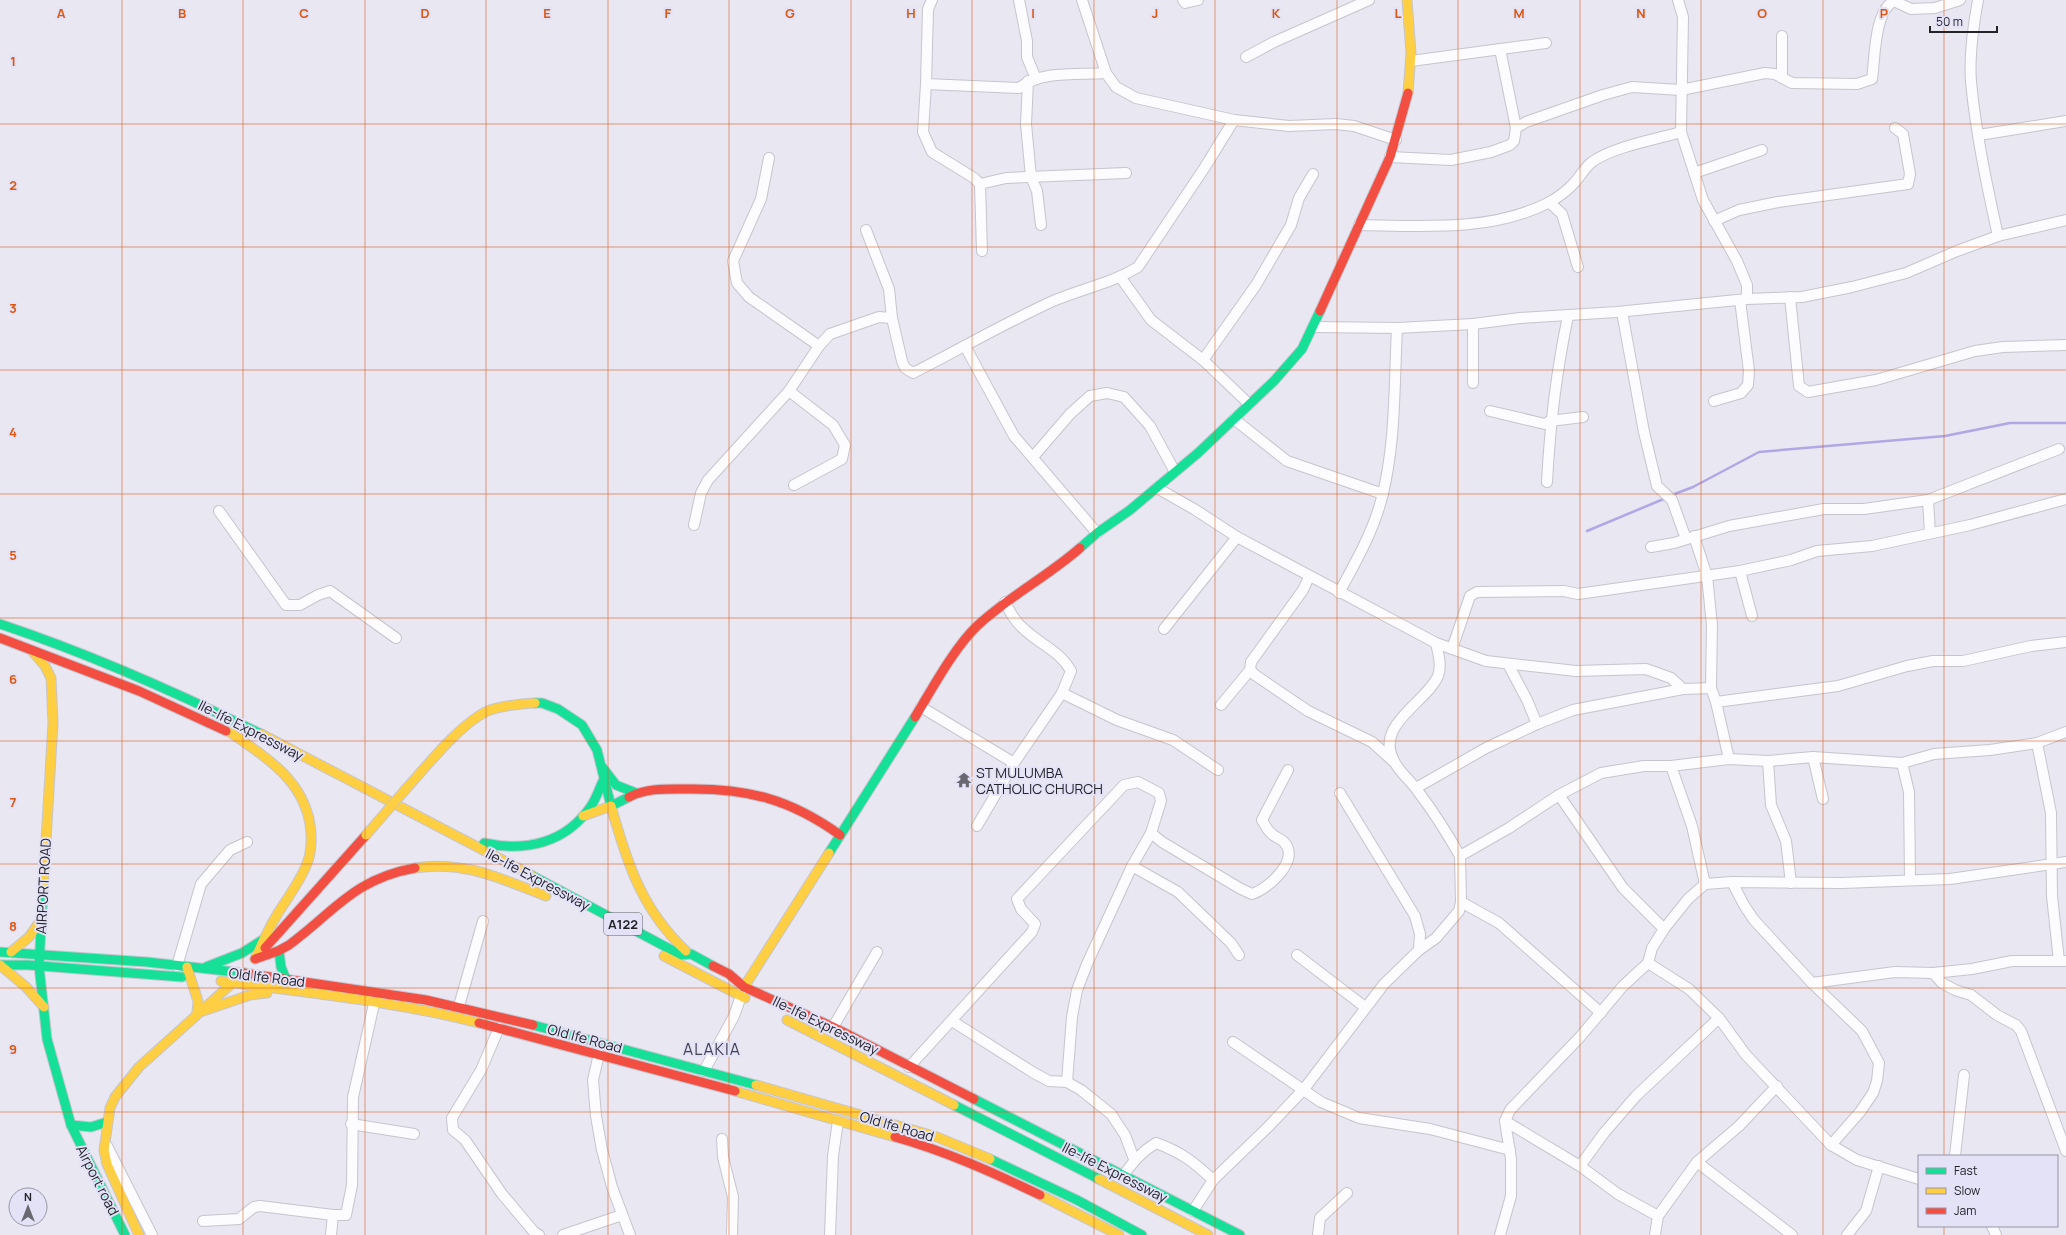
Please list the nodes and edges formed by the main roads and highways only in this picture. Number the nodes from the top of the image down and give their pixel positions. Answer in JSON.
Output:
{"nodes":[{"id":1,"x":1407,"y":0,"type":"edge"},
{"id":2,"x":0,"y":624,"type":"edge"},
{"id":3,"x":0,"y":638,"type":"edge"},
{"id":4,"x":30,"y":650,"type":"junction"},
{"id":5,"x":231,"y":733,"type":"junction"},
{"id":6,"x":280,"y":759,"type":"dead end"},
{"id":7,"x":600,"y":764,"type":"junction"},
{"id":8,"x":603,"y":781,"type":"junction"},
{"id":9,"x":636,"y":793,"type":"junction"},
{"id":10,"x":611,"y":806,"type":"junction"},
{"id":11,"x":378,"y":809,"type":"dead end"},
{"id":12,"x":852,"y":815,"type":"junction"},
{"id":13,"x":392,"y":816,"type":"dead end"},
{"id":14,"x":583,"y":816,"type":"junction"},
{"id":15,"x":842,"y":818,"type":"dead end"},
{"id":16,"x":819,"y":819,"type":"junction"},
{"id":17,"x":831,"y":819,"type":"dead end"},
{"id":18,"x":442,"y":828,"type":"junction"},
{"id":19,"x":840,"y":835,"type":"junction"},
{"id":20,"x":483,"y":863,"type":"dead end"},
{"id":21,"x":41,"y":920,"type":"junction"},
{"id":22,"x":264,"y":939,"type":"junction"},
{"id":23,"x":633,"y":940,"type":"dead end"},
{"id":24,"x":279,"y":951,"type":"junction"},
{"id":25,"x":0,"y":952,"type":"edge"},
{"id":26,"x":11,"y":952,"type":"junction"},
{"id":27,"x":691,"y":954,"type":"junction"},
{"id":28,"x":39,"y":955,"type":"junction"},
{"id":29,"x":255,"y":958,"type":"junction"},
{"id":30,"x":0,"y":965,"type":"edge"},
{"id":31,"x":39,"y":966,"type":"junction"},
{"id":32,"x":182,"y":967,"type":"junction"},
{"id":33,"x":202,"y":969,"type":"junction"},
{"id":34,"x":242,"y":973,"type":"junction"},
{"id":35,"x":190,"y":977,"type":"junction"},
{"id":36,"x":286,"y":979,"type":"junction"},
{"id":37,"x":233,"y":983,"type":"junction"},
{"id":38,"x":285,"y":991,"type":"junction"},
{"id":39,"x":743,"y":992,"type":"junction"},
{"id":40,"x":755,"y":1003,"type":"dead end"},
{"id":41,"x":44,"y":1007,"type":"junction"},
{"id":42,"x":197,"y":1013,"type":"junction"},
{"id":43,"x":776,"y":1014,"type":"dead end"},
{"id":44,"x":733,"y":1080,"type":"junction"},
{"id":45,"x":731,"y":1091,"type":"junction"},
{"id":46,"x":107,"y":1122,"type":"junction"},
{"id":47,"x":71,"y":1125,"type":"junction"},
{"id":48,"x":125,"y":1235,"type":"edge"},
{"id":49,"x":139,"y":1235,"type":"edge"},
{"id":50,"x":1119,"y":1235,"type":"edge"},
{"id":51,"x":1142,"y":1235,"type":"edge"},
{"id":52,"x":1208,"y":1235,"type":"edge"},
{"id":53,"x":1240,"y":1235,"type":"edge"}],
"edges":[{"from":1,"to":12,"type":"main road"},
{"from":2,"to":18,"type":"main road","name":"Ile-Ife Expressway","number":"A122"},
{"from":3,"to":4,"type":"main road","name":"Ile-Ife Expressway"},
{"from":4,"to":5,"type":"main road","name":"Ile-Ife Expressway"},
{"from":4,"to":21,"type":"main road","name":"AIRPORT ROAD"},
{"from":5,"to":6,"type":"main road","name":"Ile-Ife Expressway"},
{"from":5,"to":22,"type":"main road"},
{"from":7,"to":8,"type":"main road"},
{"from":7,"to":9,"type":"main road"},
{"from":7,"to":29,"type":"main road","bridge":true},
{"from":8,"to":10,"type":"main road"},
{"from":8,"to":14,"type":"main road"},
{"from":9,"to":10,"type":"main road"},
{"from":9,"to":16,"type":"main road"},
{"from":10,"to":14,"type":"main road"},
{"from":10,"to":27,"type":"main road"},
{"from":11,"to":13,"type":"main road"},
{"from":12,"to":15,"type":"main road"},
{"from":12,"to":19,"type":"main road"},
{"from":14,"to":18,"type":"main road"},
{"from":16,"to":17,"type":"main road"},
{"from":16,"to":19,"type":"main road"},
{"from":18,"to":27,"type":"main road","name":"Ile-Ife Expressway","number":"A122"},
{"from":19,"to":39,"type":"main road"},
{"from":20,"to":24,"type":"main road","name":"Ile-Ife Expressway"},
{"from":21,"to":26,"type":"main road"},
{"from":21,"to":28,"type":"main road","name":"AIRPORT ROAD"},
{"from":22,"to":29,"type":"main road"},
{"from":22,"to":33,"type":"main road"},
{"from":23,"to":39,"type":"main road","name":"Ile-Ife Expressway","number":"A122"},
{"from":24,"to":29,"type":"main road"},
{"from":24,"to":36,"type":"main road"},
{"from":25,"to":26,"type":"main road","name":"Old Ife Road"},
{"from":26,"to":28,"type":"main road","name":"Old Ife Road"},
{"from":27,"to":39,"type":"main road","name":"Ile-Ife Expressway","number":"A122"},
{"from":28,"to":31,"type":"main road","name":"AIRPORT ROAD"},
{"from":28,"to":32,"type":"main road","name":"Old Ife Road"},
{"from":29,"to":34,"type":"main road"},
{"from":30,"to":31,"type":"main road","name":"Old Ife Road"},
{"from":30,"to":41,"type":"main road"},
{"from":31,"to":35,"type":"main road","name":"Old Ife Road"},
{"from":31,"to":41,"type":"main road","name":"AIRPORT ROAD"},
{"from":32,"to":33,"type":"main road","name":"Old Ife Road"},
{"from":32,"to":35,"type":"main road"},
{"from":33,"to":34,"type":"main road","name":"Old Ife Road"},
{"from":34,"to":36,"type":"main road","name":"Old Ife Road"},
{"from":34,"to":37,"type":"main road"},
{"from":35,"to":37,"type":"main road","name":"Old Ife Road"},
{"from":35,"to":42,"type":"main road"},
{"from":36,"to":44,"type":"main road","name":"Old Ife Road"},
{"from":37,"to":38,"type":"main road","name":"Old Ife Road"},
{"from":37,"to":42,"type":"main road"},
{"from":38,"to":42,"type":"main road"},
{"from":38,"to":45,"type":"main road","name":"Old Ife Road"},
{"from":39,"to":40,"type":"main road","name":"Ile-Ife Expressway","number":"A122"},
{"from":39,"to":53,"type":"main road","name":"Ile-Ife Expressway","number":"A122"},
{"from":41,"to":47,"type":"main road","name":"AIRPORT ROAD"},
{"from":42,"to":46,"type":"main road"},
{"from":43,"to":52,"type":"main road","name":"Ile-Ife Expressway"},
{"from":44,"to":45,"type":"main road"},
{"from":44,"to":51,"type":"main road","name":"Old Ife Road"},
{"from":45,"to":50,"type":"main road","name":"Old Ife Road"},
{"from":46,"to":47,"type":"main road"},
{"from":46,"to":49,"type":"main road","name":"Airport road"},
{"from":47,"to":48,"type":"main road","name":"Airport road"}]}
